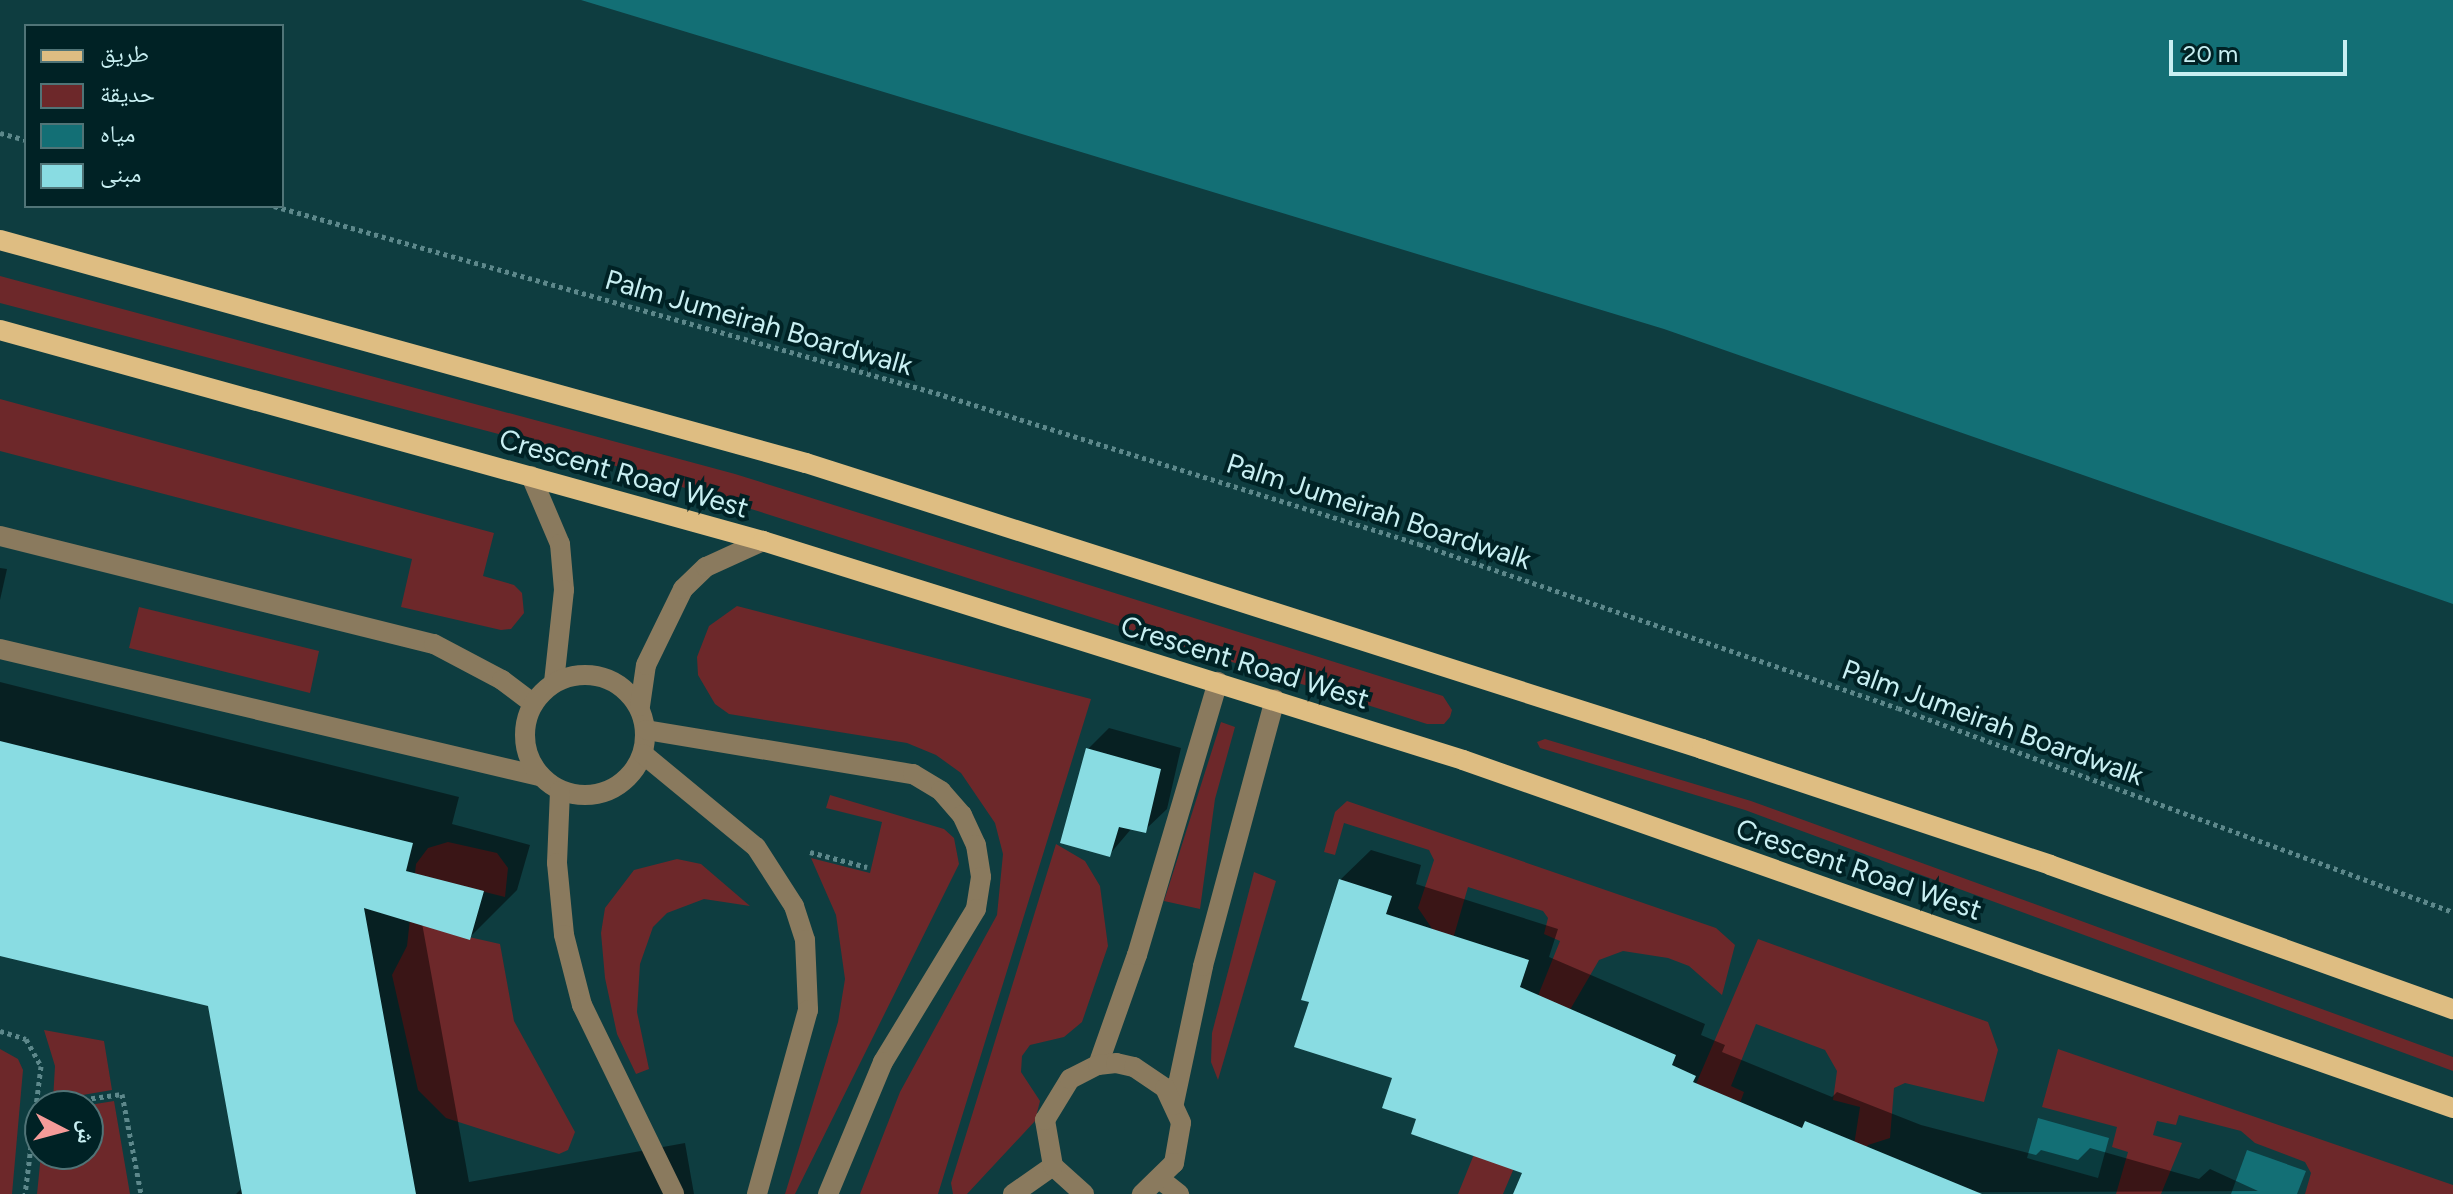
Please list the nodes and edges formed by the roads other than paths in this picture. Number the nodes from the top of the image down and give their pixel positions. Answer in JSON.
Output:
{"nodes":[{"id":1,"x":0,"y":240,"type":"edge"},
{"id":2,"x":0,"y":330,"type":"edge"},
{"id":3,"x":531,"y":476,"type":"junction"},
{"id":4,"x":0,"y":536,"type":"edge"},
{"id":5,"x":763,"y":541,"type":"junction"},
{"id":6,"x":0,"y":649,"type":"edge"},
{"id":7,"x":554,"y":682,"type":"junction"},
{"id":8,"x":1218,"y":682,"type":"junction"},
{"id":9,"x":1275,"y":700,"type":"junction"},
{"id":10,"x":533,"y":703,"type":"junction"},
{"id":11,"x":640,"y":706,"type":"junction"},
{"id":12,"x":646,"y":730,"type":"junction"},
{"id":13,"x":643,"y":754,"type":"junction"},
{"id":14,"x":539,"y":776,"type":"junction"},
{"id":15,"x":560,"y":791,"type":"junction"},
{"id":16,"x":2453,"y":1009,"type":"edge"},
{"id":17,"x":1098,"y":1065,"type":"junction"},
{"id":18,"x":1174,"y":1103,"type":"junction"},
{"id":19,"x":2453,"y":1108,"type":"edge"},
{"id":20,"x":1053,"y":1166,"type":"junction"},
{"id":21,"x":1161,"y":1180,"type":"junction"},
{"id":22,"x":674,"y":1194,"type":"edge"},
{"id":23,"x":757,"y":1194,"type":"edge"},
{"id":24,"x":828,"y":1194,"type":"edge"},
{"id":25,"x":1013,"y":1194,"type":"edge"},
{"id":26,"x":1084,"y":1194,"type":"edge"},
{"id":27,"x":1142,"y":1194,"type":"edge"},
{"id":28,"x":1179,"y":1194,"type":"edge"}],
"edges":[{"from":1,"to":16,"type":"main road","name":"Crescent Road West"},
{"from":2,"to":3,"type":"main road","name":"Crescent Road West"},
{"from":3,"to":5,"type":"main road","name":"Crescent Road West"},
{"from":3,"to":7,"type":"lane"},
{"from":4,"to":10,"type":"lane"},
{"from":5,"to":8,"type":"main road","name":"Crescent Road West"},
{"from":5,"to":11,"type":"lane"},
{"from":6,"to":14,"type":"lane"},
{"from":7,"to":10,"type":"lane"},
{"from":7,"to":11,"type":"lane"},
{"from":8,"to":9,"type":"main road","name":"Crescent Road West"},
{"from":8,"to":17,"type":"lane"},
{"from":9,"to":18,"type":"lane"},
{"from":9,"to":19,"type":"main road","name":"Crescent Road West"},
{"from":10,"to":14,"type":"lane"},
{"from":11,"to":12,"type":"lane"},
{"from":12,"to":13,"type":"lane"},
{"from":12,"to":24,"type":"lane"},
{"from":13,"to":15,"type":"lane"},
{"from":13,"to":23,"type":"lane"},
{"from":14,"to":15,"type":"lane"},
{"from":15,"to":22,"type":"lane"},
{"from":17,"to":18,"type":"lane"},
{"from":17,"to":20,"type":"lane"},
{"from":18,"to":21,"type":"lane"},
{"from":20,"to":25,"type":"lane"},
{"from":20,"to":26,"type":"lane"},
{"from":21,"to":27,"type":"lane"},
{"from":21,"to":28,"type":"lane"}]}
